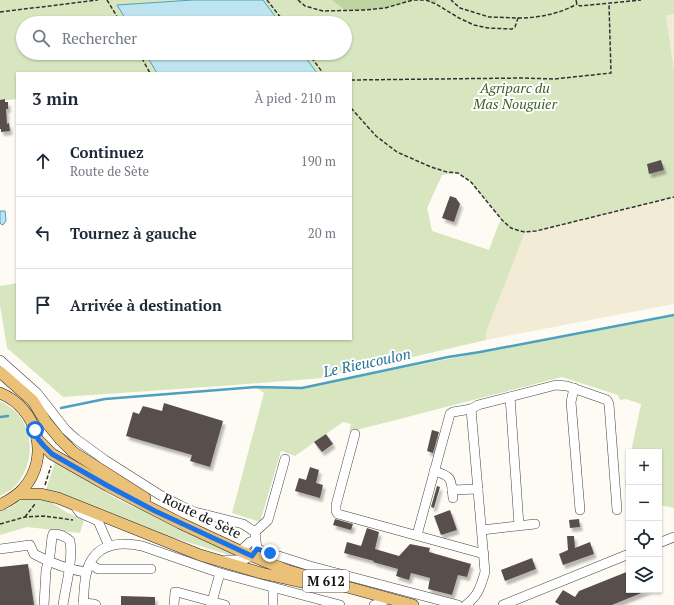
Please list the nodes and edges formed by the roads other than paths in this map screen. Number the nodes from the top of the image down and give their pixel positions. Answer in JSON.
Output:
{"nodes":[{"id":1,"x":0,"y":360,"type":"edge"},
{"id":2,"x":0,"y":372,"type":"edge"},
{"id":3,"x":574,"y":388,"type":"junction"},
{"id":4,"x":2,"y":392,"type":"edge"},
{"id":5,"x":510,"y":397,"type":"junction"},
{"id":6,"x":471,"y":409,"type":"junction"},
{"id":7,"x":355,"y":434,"type":"dead end"},
{"id":8,"x":38,"y":439,"type":"junction"},
{"id":9,"x":285,"y":459,"type":"dead end"},
{"id":10,"x":434,"y":471,"type":"junction"},
{"id":11,"x":478,"y":488,"type":"junction"},
{"id":12,"x":18,"y":494,"type":"junction"},
{"id":13,"x":0,"y":505,"type":"edge"},
{"id":14,"x":74,"y":505,"type":"junction"},
{"id":15,"x":580,"y":510,"type":"dead end"},
{"id":16,"x":617,"y":510,"type":"dead end"},
{"id":17,"x":155,"y":511,"type":"junction"},
{"id":18,"x":535,"y":524,"type":"dead end"},
{"id":19,"x":519,"y":525,"type":"junction"},
{"id":20,"x":482,"y":530,"type":"junction"},
{"id":21,"x":417,"y":535,"type":"junction"},
{"id":22,"x":674,"y":537,"type":"edge"},
{"id":23,"x":662,"y":542,"type":"edge"},
{"id":24,"x":255,"y":544,"type":"junction"},
{"id":25,"x":108,"y":546,"type":"junction"},
{"id":26,"x":0,"y":549,"type":"edge"},
{"id":27,"x":240,"y":551,"type":"junction"},
{"id":28,"x":484,"y":554,"type":"junction"},
{"id":29,"x":626,"y":555,"type":"edge"},
{"id":30,"x":48,"y":562,"type":"junction"},
{"id":31,"x":89,"y":568,"type":"junction"},
{"id":32,"x":221,"y":568,"type":"junction"},
{"id":33,"x":151,"y":569,"type":"dead end"},
{"id":34,"x":70,"y":570,"type":"junction"},
{"id":35,"x":273,"y":587,"type":"junction"},
{"id":36,"x":314,"y":602,"type":"edge"},
{"id":37,"x":212,"y":603,"type":"edge"},
{"id":38,"x":83,"y":604,"type":"edge"},
{"id":39,"x":383,"y":604,"type":"edge"},
{"id":40,"x":44,"y":605,"type":"edge"},
{"id":41,"x":63,"y":605,"type":"edge"},
{"id":42,"x":96,"y":605,"type":"edge"},
{"id":43,"x":174,"y":605,"type":"edge"},
{"id":44,"x":225,"y":605,"type":"edge"},
{"id":45,"x":273,"y":605,"type":"edge"},
{"id":46,"x":340,"y":605,"type":"edge"},
{"id":47,"x":413,"y":605,"type":"edge"},
{"id":48,"x":458,"y":605,"type":"edge"},
{"id":49,"x":466,"y":605,"type":"edge"},
{"id":50,"x":502,"y":605,"type":"edge"}],
"edges":[{"from":1,"to":24,"type":"street"},
{"from":2,"to":17,"type":"main road","number":"M 612"},
{"from":3,"to":5,"type":"street"},
{"from":3,"to":15,"type":"street"},
{"from":3,"to":16,"type":"street"},
{"from":4,"to":8,"type":"main road"},
{"from":5,"to":6,"type":"street"},
{"from":5,"to":19,"type":"street"},
{"from":6,"to":10,"type":"street"},
{"from":6,"to":11,"type":"street"},
{"from":7,"to":21,"type":"street"},
{"from":8,"to":12,"type":"main road"},
{"from":8,"to":17,"type":"main road","name":"Route de Sète","number":"M 612"},
{"from":9,"to":24,"type":"street"},
{"from":10,"to":11,"type":"street"},
{"from":10,"to":21,"type":"street"},
{"from":11,"to":20,"type":"street"},
{"from":12,"to":13,"type":"main road"},
{"from":12,"to":14,"type":"main road","number":"M 612"},
{"from":14,"to":25,"type":"street"},
{"from":14,"to":32,"type":"main road","number":"M 612"},
{"from":17,"to":27,"type":"main road","name":"Route de Sète","number":"M 612"},
{"from":18,"to":19,"type":"street"},
{"from":19,"to":20,"type":"street"},
{"from":20,"to":28,"type":"street"},
{"from":21,"to":28,"type":"street"},
{"from":22,"to":23,"type":"street"},
{"from":24,"to":27,"type":"main road","name":"Route de Sète","number":"M 612"},
{"from":24,"to":27,"type":"street"},
{"from":24,"to":32,"type":"street"},
{"from":24,"to":47,"type":"main road","name":"Route de Sète","number":"M 612"},
{"from":24,"to":48,"type":"street"},
{"from":25,"to":31,"type":"street"},
{"from":25,"to":32,"type":"street"},
{"from":26,"to":30,"type":"street"},
{"from":28,"to":49,"type":"street"},
{"from":29,"to":50,"type":"street"},
{"from":30,"to":34,"type":"street"},
{"from":30,"to":34,"type":"street"},
{"from":30,"to":40,"type":"street"},
{"from":31,"to":33,"type":"street"},
{"from":31,"to":34,"type":"street"},
{"from":31,"to":38,"type":"street"},
{"from":32,"to":35,"type":"street"},
{"from":32,"to":37,"type":"street"},
{"from":32,"to":39,"type":"main road","number":"M 612"},
{"from":34,"to":41,"type":"street"},
{"from":35,"to":36,"type":"street"},
{"from":35,"to":45,"type":"street"},
{"from":36,"to":46,"type":"street"},
{"from":37,"to":43,"type":"street"},
{"from":37,"to":44,"type":"street"},
{"from":38,"to":42,"type":"street"}]}
